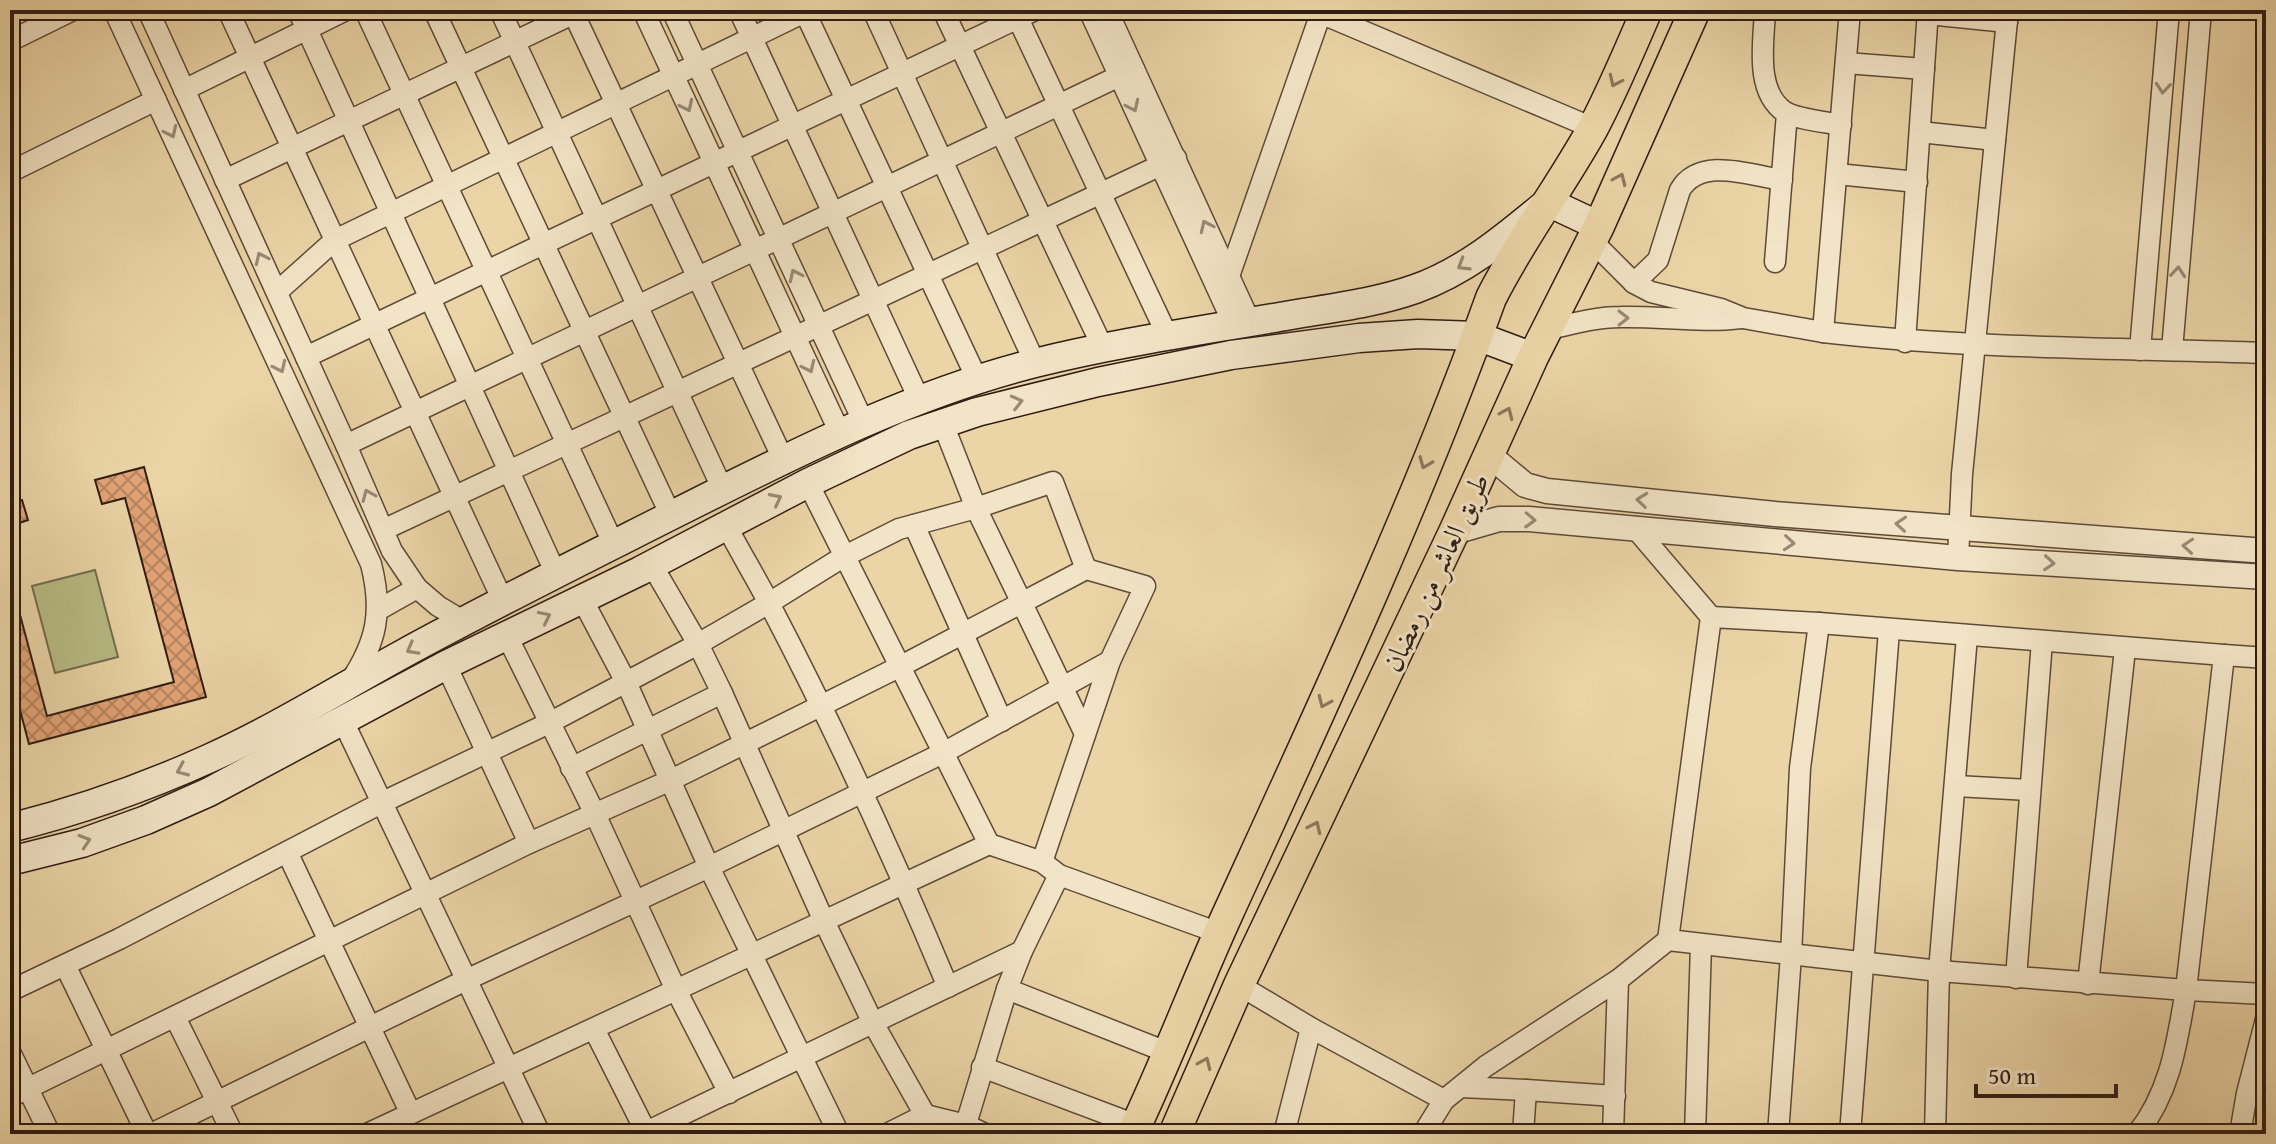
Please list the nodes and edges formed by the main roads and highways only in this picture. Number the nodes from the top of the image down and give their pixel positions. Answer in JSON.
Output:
{"nodes":[{"id":1,"x":1647,"y":10,"type":"edge"},
{"id":2,"x":1695,"y":10,"type":"edge"},
{"id":3,"x":1548,"y":202,"type":"junction"},
{"id":4,"x":1595,"y":233,"type":"junction"},
{"id":5,"x":1477,"y":336,"type":"junction"},
{"id":6,"x":1540,"y":343,"type":"junction"},
{"id":7,"x":10,"y":828,"type":"edge"},
{"id":8,"x":10,"y":861,"type":"edge"},
{"id":9,"x":1134,"y":1130,"type":"edge"},
{"id":10,"x":1174,"y":1134,"type":"edge"}],
"edges":[{"from":1,"to":3,"type":"main road","name":"طريق العاشر من رمضان","one_way":true},
{"from":4,"to":2,"type":"main road","name":"طريق العاشر من رمضان","one_way":true},
{"from":3,"to":4,"type":"main road"},
{"from":3,"to":5,"type":"main road","name":"طريق العاشر من رمضان"},
{"from":3,"to":7,"type":"main road","one_way":true},
{"from":4,"to":6,"type":"main road","name":"طريق العاشر من رمضان"},
{"from":5,"to":6,"type":"main road"},
{"from":8,"to":5,"type":"main road","one_way":true},
{"from":5,"to":9,"type":"main road","name":"طريق العاشر من رمضان","one_way":true},
{"from":10,"to":6,"type":"main road","name":"طريق العاشر من رمضان","one_way":true}]}
